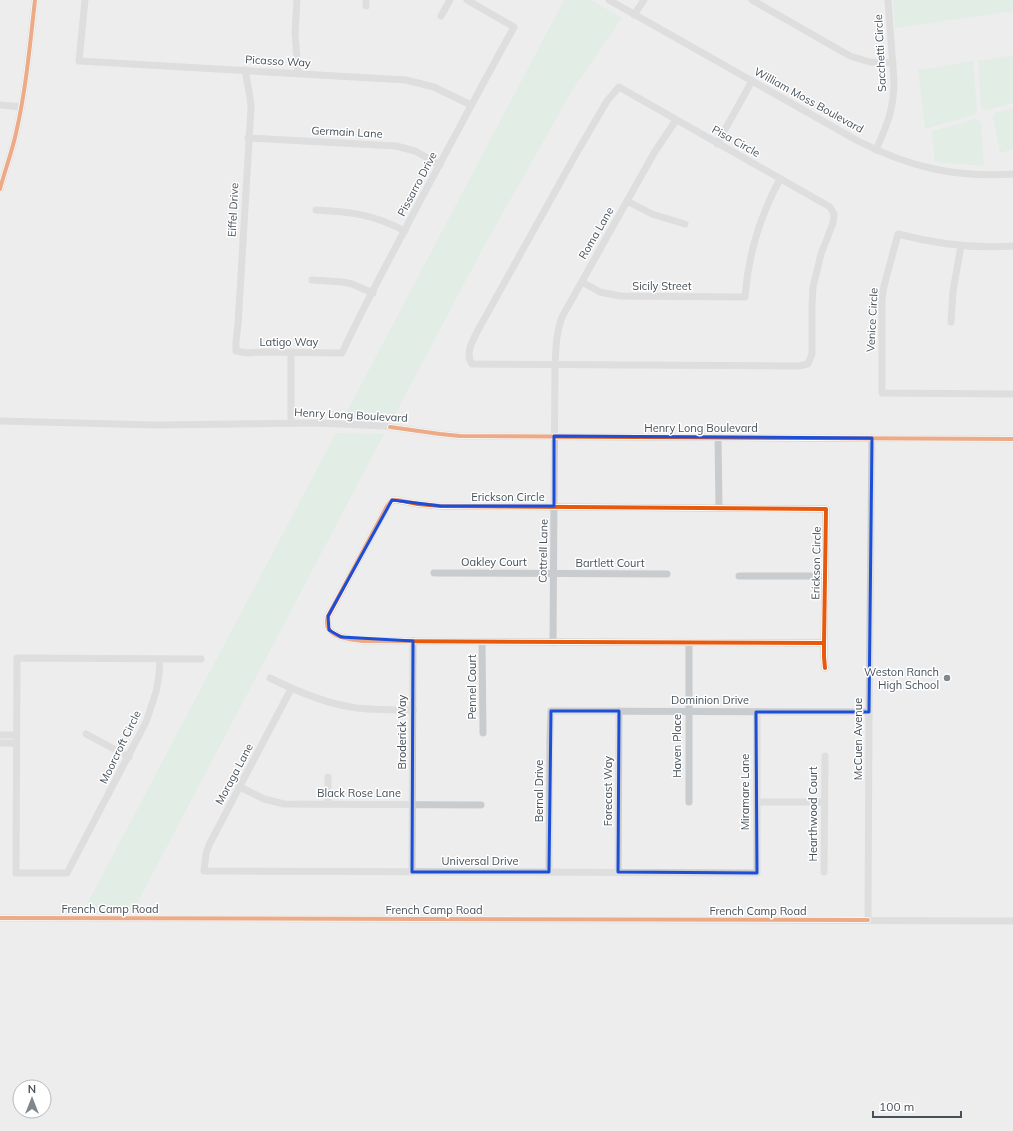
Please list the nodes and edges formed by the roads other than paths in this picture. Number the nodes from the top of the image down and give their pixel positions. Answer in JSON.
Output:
{"nodes":[{"id":1,"x":35,"y":0,"type":"edge"},
{"id":2,"x":85,"y":0,"type":"edge"},
{"id":3,"x":297,"y":0,"type":"edge"},
{"id":4,"x":450,"y":0,"type":"edge"},
{"id":5,"x":467,"y":0,"type":"edge"},
{"id":6,"x":609,"y":0,"type":"edge"},
{"id":7,"x":644,"y":0,"type":"edge"},
{"id":8,"x":752,"y":0,"type":"edge"},
{"id":9,"x":888,"y":0,"type":"edge"},
{"id":10,"x":634,"y":15,"type":"junction"},
{"id":11,"x":441,"y":16,"type":"dead end"},
{"id":12,"x":893,"y":63,"type":"junction"},
{"id":13,"x":245,"y":70,"type":"junction"},
{"id":14,"x":298,"y":73,"type":"junction"},
{"id":15,"x":752,"y":81,"type":"junction"},
{"id":16,"x":0,"y":105,"type":"edge"},
{"id":17,"x":471,"y":105,"type":"junction"},
{"id":18,"x":22,"y":106,"type":"junction"},
{"id":19,"x":676,"y":120,"type":"junction"},
{"id":20,"x":248,"y":138,"type":"junction"},
{"id":21,"x":717,"y":144,"type":"junction"},
{"id":22,"x":876,"y":150,"type":"junction"},
{"id":23,"x":440,"y":164,"type":"junction"},
{"id":24,"x":1013,"y":174,"type":"edge"},
{"id":25,"x":780,"y":179,"type":"junction"},
{"id":26,"x":0,"y":189,"type":"edge"},
{"id":27,"x":628,"y":201,"type":"junction"},
{"id":28,"x":316,"y":210,"type":"dead end"},
{"id":29,"x":685,"y":224,"type":"dead end"},
{"id":30,"x":405,"y":231,"type":"junction"},
{"id":31,"x":961,"y":246,"type":"junction"},
{"id":32,"x":1013,"y":246,"type":"edge"},
{"id":33,"x":312,"y":280,"type":"dead end"},
{"id":34,"x":582,"y":282,"type":"junction"},
{"id":35,"x":373,"y":293,"type":"junction"},
{"id":36,"x":951,"y":322,"type":"dead end"},
{"id":37,"x":236,"y":351,"type":"joint"},
{"id":38,"x":291,"y":352,"type":"junction"},
{"id":39,"x":342,"y":353,"type":"joint"},
{"id":40,"x":555,"y":364,"type":"junction"},
{"id":41,"x":1013,"y":394,"type":"edge"},
{"id":42,"x":0,"y":421,"type":"edge"},
{"id":43,"x":291,"y":423,"type":"junction"},
{"id":44,"x":554,"y":436,"type":"junction"},
{"id":45,"x":718,"y":437,"type":"junction"},
{"id":46,"x":872,"y":438,"type":"junction"},
{"id":47,"x":1013,"y":439,"type":"edge"},
{"id":48,"x":554,"y":506,"type":"junction"},
{"id":49,"x":718,"y":508,"type":"junction"},
{"id":50,"x":434,"y":573,"type":"dead end"},
{"id":51,"x":554,"y":573,"type":"junction"},
{"id":52,"x":667,"y":574,"type":"dead end"},
{"id":53,"x":740,"y":576,"type":"dead end"},
{"id":54,"x":825,"y":576,"type":"junction"},
{"id":55,"x":413,"y":641,"type":"junction"},
{"id":56,"x":482,"y":642,"type":"junction"},
{"id":57,"x":553,"y":642,"type":"junction"},
{"id":58,"x":689,"y":643,"type":"junction"},
{"id":59,"x":824,"y":644,"type":"junction"},
{"id":60,"x":160,"y":659,"type":"junction"},
{"id":61,"x":201,"y":659,"type":"dead end"},
{"id":62,"x":825,"y":668,"type":"dead end"},
{"id":63,"x":270,"y":678,"type":"dead end"},
{"id":64,"x":291,"y":688,"type":"junction"},
{"id":65,"x":413,"y":710,"type":"junction"},
{"id":66,"x":551,"y":711,"type":"joint"},
{"id":67,"x":619,"y":711,"type":"junction"},
{"id":68,"x":688,"y":711,"type":"junction"},
{"id":69,"x":756,"y":712,"type":"junction"},
{"id":70,"x":869,"y":712,"type":"junction"},
{"id":71,"x":483,"y":733,"type":"dead end"},
{"id":72,"x":86,"y":734,"type":"dead end"},
{"id":73,"x":0,"y":735,"type":"edge"},
{"id":74,"x":16,"y":735,"type":"junction"},
{"id":75,"x":0,"y":743,"type":"edge"},
{"id":76,"x":16,"y":743,"type":"junction"},
{"id":77,"x":825,"y":756,"type":"dead end"},
{"id":78,"x":129,"y":757,"type":"junction"},
{"id":79,"x":328,"y":777,"type":"dead end"},
{"id":80,"x":240,"y":787,"type":"junction"},
{"id":81,"x":689,"y":802,"type":"dead end"},
{"id":82,"x":757,"y":802,"type":"junction"},
{"id":83,"x":824,"y":802,"type":"junction"},
{"id":84,"x":328,"y":804,"type":"junction"},
{"id":85,"x":412,"y":804,"type":"junction"},
{"id":86,"x":481,"y":805,"type":"dead end"},
{"id":87,"x":204,"y":871,"type":"joint"},
{"id":88,"x":412,"y":872,"type":"junction"},
{"id":89,"x":549,"y":872,"type":"junction"},
{"id":90,"x":618,"y":872,"type":"junction"},
{"id":91,"x":757,"y":872,"type":"joint"},
{"id":92,"x":824,"y":872,"type":"dead end"},
{"id":93,"x":0,"y":918,"type":"edge"},
{"id":94,"x":868,"y":920,"type":"junction"},
{"id":95,"x":1013,"y":921,"type":"edge"}],
"edges":[{"from":1,"to":18,"type":"street"},
{"from":2,"to":13,"type":"street","name":"Picasso Way"},
{"from":3,"to":14,"type":"street"},
{"from":4,"to":11,"type":"street"},
{"from":5,"to":17,"type":"street","name":"Pissarro Drive"},
{"from":6,"to":10,"type":"street","name":"William Moss Boulevard"},
{"from":7,"to":10,"type":"street"},
{"from":8,"to":12,"type":"street"},
{"from":9,"to":12,"type":"street","name":"Sacchetti Circle"},
{"from":10,"to":15,"type":"street","name":"William Moss Boulevard"},
{"from":12,"to":22,"type":"street","name":"Sacchetti Circle"},
{"from":13,"to":14,"type":"street","name":"Picasso Way"},
{"from":13,"to":20,"type":"street","name":"Eiffel Drive"},
{"from":14,"to":17,"type":"street","name":"Picasso Way"},
{"from":15,"to":21,"type":"street"},
{"from":15,"to":22,"type":"street","name":"William Moss Boulevard"},
{"from":16,"to":18,"type":"street"},
{"from":17,"to":23,"type":"street","name":"Pissarro Drive"},
{"from":18,"to":26,"type":"street"},
{"from":19,"to":21,"type":"street","name":"Pisa Circle"},
{"from":19,"to":27,"type":"street","name":"Roma Lane"},
{"from":19,"to":40,"type":"street","name":"Pisa Circle"},
{"from":20,"to":23,"type":"street","name":"Germain Lane"},
{"from":20,"to":37,"type":"street","name":"Eiffel Drive"},
{"from":21,"to":25,"type":"street","name":"Pisa Circle"},
{"from":22,"to":24,"type":"street","name":"William Moss Boulevard"},
{"from":23,"to":30,"type":"street","name":"Pissarro Drive"},
{"from":25,"to":34,"type":"street","name":"Sicily Street"},
{"from":25,"to":40,"type":"street","name":"Pisa Circle"},
{"from":27,"to":29,"type":"street"},
{"from":27,"to":34,"type":"street","name":"Roma Lane"},
{"from":28,"to":30,"type":"street"},
{"from":30,"to":35,"type":"street","name":"Pissarro Drive"},
{"from":31,"to":32,"type":"street","name":"Venice Circle"},
{"from":31,"to":36,"type":"street"},
{"from":31,"to":41,"type":"street","name":"Venice Circle"},
{"from":33,"to":35,"type":"street"},
{"from":34,"to":40,"type":"street","name":"Roma Lane"},
{"from":35,"to":39,"type":"street","name":"Pissarro Drive"},
{"from":37,"to":38,"type":"street","name":"Latigo Way"},
{"from":38,"to":39,"type":"street","name":"Latigo Way"},
{"from":38,"to":43,"type":"street"},
{"from":40,"to":44,"type":"street"},
{"from":42,"to":43,"type":"street","name":"Henry Long Boulevard"},
{"from":43,"to":44,"type":"street","name":"Henry Long Boulevard"},
{"from":44,"to":45,"type":"street","name":"Henry Long Boulevard"},
{"from":44,"to":48,"type":"street","name":"Cottrell Lane"},
{"from":45,"to":46,"type":"street","name":"Henry Long Boulevard"},
{"from":45,"to":49,"type":"street"},
{"from":46,"to":47,"type":"street","name":"Henry Long Boulevard"},
{"from":46,"to":70,"type":"street","name":"McCuen Avenue"},
{"from":48,"to":49,"type":"street","name":"Erickson Circle"},
{"from":48,"to":51,"type":"street","name":"Cottrell Lane"},
{"from":48,"to":55,"type":"street","name":"Erickson Circle"},
{"from":49,"to":54,"type":"street","name":"Erickson Circle"},
{"from":50,"to":51,"type":"street","name":"Oakley Court"},
{"from":51,"to":52,"type":"street","name":"Bartlett Court"},
{"from":51,"to":57,"type":"street","name":"Cottrell Lane"},
{"from":53,"to":54,"type":"street"},
{"from":54,"to":59,"type":"street","name":"Erickson Circle"},
{"from":55,"to":56,"type":"street","name":"Erickson Circle"},
{"from":55,"to":65,"type":"street","name":"Broderick Way"},
{"from":56,"to":57,"type":"street","name":"Erickson Circle"},
{"from":56,"to":71,"type":"street","name":"Pennel Court"},
{"from":57,"to":58,"type":"street","name":"Erickson Circle"},
{"from":58,"to":59,"type":"street","name":"Erickson Circle"},
{"from":58,"to":68,"type":"street","name":"Haven Place"},
{"from":59,"to":62,"type":"street"},
{"from":60,"to":61,"type":"street"},
{"from":60,"to":74,"type":"street","name":"Moorcroft Circle"},
{"from":60,"to":78,"type":"street","name":"Moorcroft Circle"},
{"from":63,"to":64,"type":"street"},
{"from":64,"to":65,"type":"street"},
{"from":64,"to":80,"type":"street","name":"Moraga Lane"},
{"from":65,"to":85,"type":"street","name":"Broderick Way"},
{"from":66,"to":67,"type":"street","name":"Dominion Drive"},
{"from":66,"to":89,"type":"street","name":"Bernal Drive"},
{"from":67,"to":68,"type":"street","name":"Dominion Drive"},
{"from":67,"to":90,"type":"street","name":"Forecast Way"},
{"from":68,"to":69,"type":"street","name":"Dominion Drive"},
{"from":68,"to":81,"type":"street","name":"Haven Place"},
{"from":69,"to":70,"type":"street","name":"Dominion Drive"},
{"from":69,"to":82,"type":"street","name":"Miramare Lane"},
{"from":70,"to":94,"type":"street","name":"McCuen Avenue"},
{"from":72,"to":78,"type":"street"},
{"from":73,"to":74,"type":"street"},
{"from":74,"to":76,"type":"street","name":"Moorcroft Circle"},
{"from":75,"to":76,"type":"street"},
{"from":76,"to":78,"type":"street","name":"Moorcroft Circle"},
{"from":77,"to":83,"type":"street","name":"Hearthwood Court"},
{"from":79,"to":84,"type":"street"},
{"from":80,"to":84,"type":"street","name":"Black Rose Lane"},
{"from":80,"to":87,"type":"street","name":"Moraga Lane"},
{"from":82,"to":83,"type":"street"},
{"from":82,"to":91,"type":"street","name":"Miramare Lane"},
{"from":83,"to":92,"type":"street","name":"Hearthwood Court"},
{"from":84,"to":85,"type":"street","name":"Black Rose Lane"},
{"from":85,"to":86,"type":"street","name":"Black Rose Lane"},
{"from":85,"to":88,"type":"street","name":"Broderick Way"},
{"from":87,"to":88,"type":"street","name":"Universal Drive"},
{"from":88,"to":89,"type":"street","name":"Universal Drive"},
{"from":89,"to":90,"type":"street","name":"Universal Drive"},
{"from":90,"to":91,"type":"street","name":"Universal Drive"},
{"from":93,"to":94,"type":"street","name":"French Camp Road"},
{"from":94,"to":95,"type":"street","name":"French Camp Road"}]}
